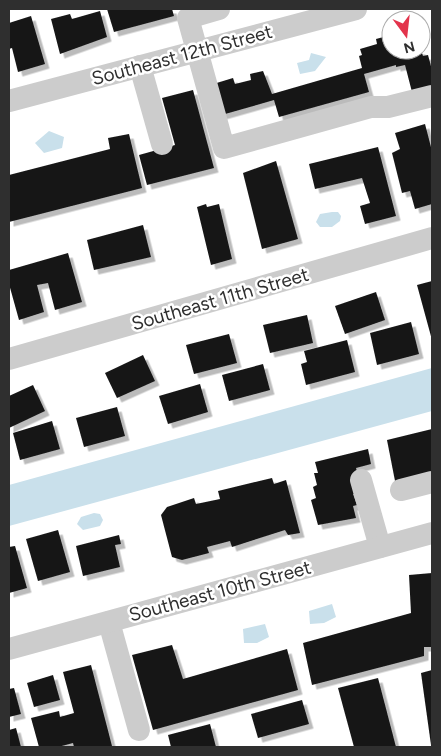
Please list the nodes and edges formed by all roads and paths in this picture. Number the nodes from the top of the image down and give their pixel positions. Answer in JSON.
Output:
{"nodes":[{"id":1,"x":219,"y":9,"type":"edge"},
{"id":2,"x":228,"y":9,"type":"edge"},
{"id":3,"x":356,"y":9,"type":"edge"},
{"id":4,"x":237,"y":40,"type":"junction"},
{"id":5,"x":197,"y":51,"type":"junction"},
{"id":6,"x":140,"y":66,"type":"junction"},
{"id":7,"x":432,"y":96,"type":"edge"},
{"id":8,"x":9,"y":101,"type":"edge"},
{"id":9,"x":162,"y":144,"type":"dead end"},
{"id":10,"x":432,"y":238,"type":"edge"},
{"id":11,"x":9,"y":358,"type":"edge"},
{"id":12,"x":361,"y":480,"type":"dead end"},
{"id":13,"x":432,"y":482,"type":"edge"},
{"id":14,"x":401,"y":490,"type":"dead end"},
{"id":15,"x":432,"y":533,"type":"edge"},
{"id":16,"x":380,"y":547,"type":"junction"},
{"id":17,"x":109,"y":622,"type":"junction"},
{"id":18,"x":9,"y":649,"type":"edge"},
{"id":19,"x":139,"y":730,"type":"dead end"}],
"edges":[{"from":1,"to":5,"type":"street"},
{"from":2,"to":4,"type":"street"},
{"from":3,"to":4,"type":"street","name":"Southeast 12th Street"},
{"from":4,"to":5,"type":"street","name":"Southeast 12th Street"},
{"from":5,"to":6,"type":"street","name":"Southeast 12th Street"},
{"from":5,"to":7,"type":"street"},
{"from":6,"to":8,"type":"street","name":"Southeast 12th Street"},
{"from":6,"to":9,"type":"street"},
{"from":10,"to":11,"type":"street","name":"Southeast 11th Street"},
{"from":12,"to":16,"type":"street"},
{"from":13,"to":14,"type":"street"},
{"from":15,"to":16,"type":"street","name":"Southeast 10th Street"},
{"from":16,"to":17,"type":"street","name":"Southeast 10th Street"},
{"from":17,"to":18,"type":"street","name":"Southeast 10th Street"},
{"from":17,"to":19,"type":"street"}]}
